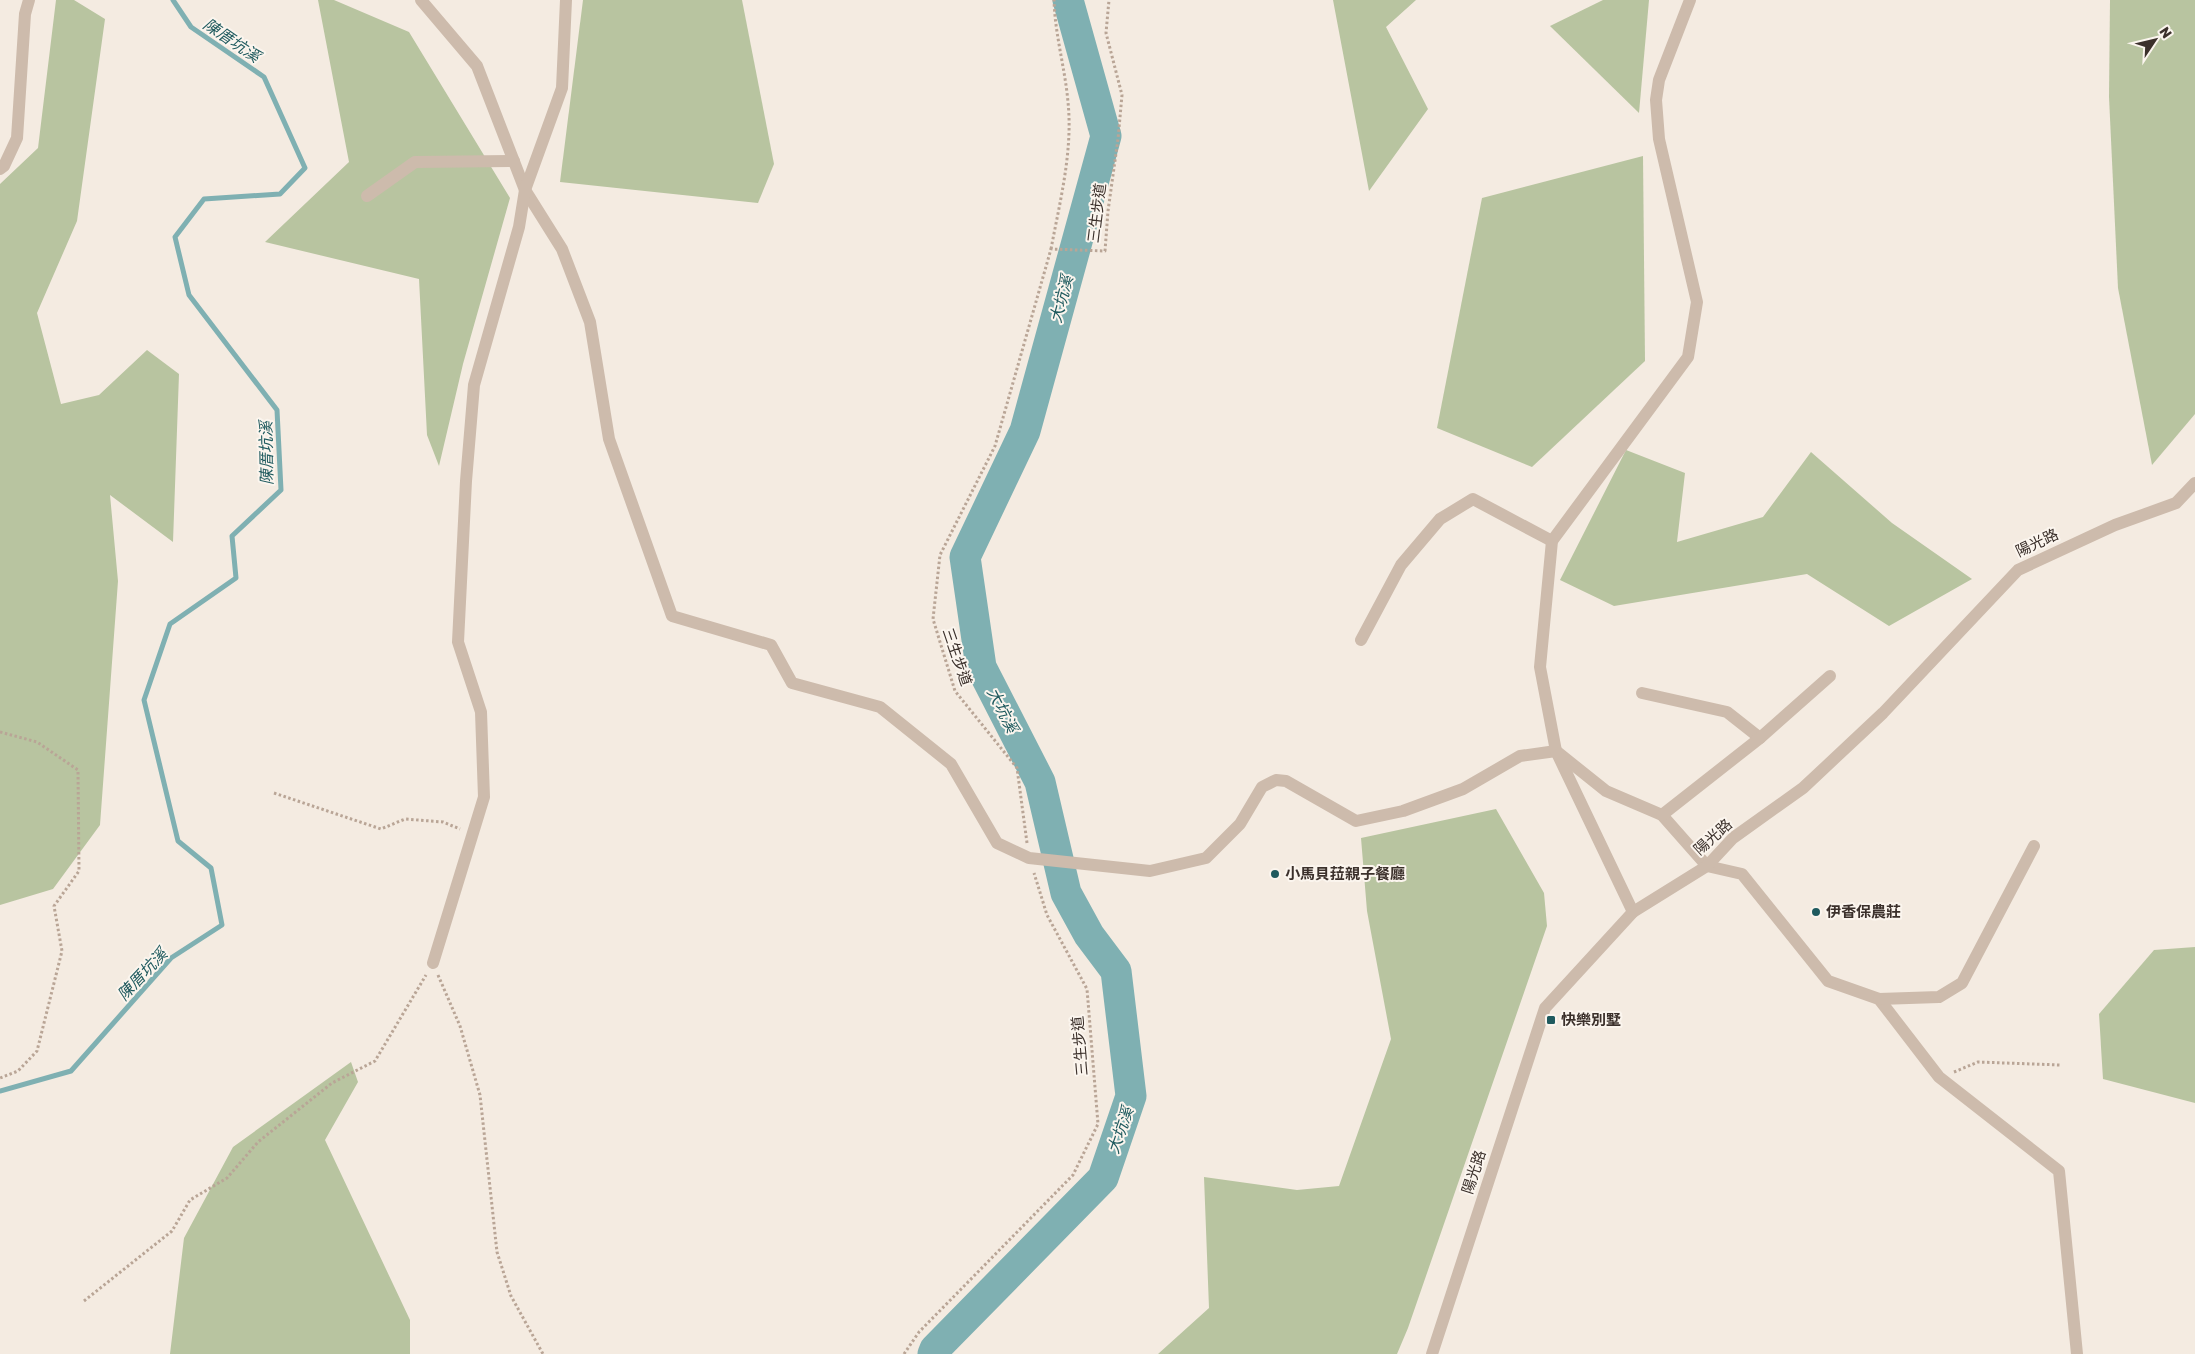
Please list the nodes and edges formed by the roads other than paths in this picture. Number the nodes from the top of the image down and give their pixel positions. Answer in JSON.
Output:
{"nodes":[{"id":1,"x":29,"y":0,"type":"edge"},
{"id":2,"x":421,"y":0,"type":"edge"},
{"id":3,"x":566,"y":0,"type":"edge"},
{"id":4,"x":1690,"y":0,"type":"edge"},
{"id":5,"x":514,"y":161,"type":"junction"},
{"id":6,"x":0,"y":169,"type":"edge"},
{"id":7,"x":525,"y":190,"type":"junction"},
{"id":8,"x":367,"y":196,"type":"dead end"},
{"id":9,"x":2195,"y":483,"type":"edge"},
{"id":10,"x":1552,"y":541,"type":"junction"},
{"id":11,"x":1361,"y":640,"type":"dead end"},
{"id":12,"x":1830,"y":676,"type":"dead end"},
{"id":13,"x":1642,"y":693,"type":"dead end"},
{"id":14,"x":1760,"y":738,"type":"junction"},
{"id":15,"x":1556,"y":751,"type":"junction"},
{"id":16,"x":1662,"y":815,"type":"junction"},
{"id":17,"x":2034,"y":846,"type":"dead end"},
{"id":18,"x":1707,"y":866,"type":"junction"},
{"id":19,"x":1633,"y":912,"type":"junction"},
{"id":20,"x":433,"y":963,"type":"road end"},
{"id":21,"x":1880,"y":999,"type":"junction"},
{"id":22,"x":1432,"y":1354,"type":"edge"},
{"id":23,"x":2078,"y":1354,"type":"edge"}],
"edges":[{"from":1,"to":6,"type":"street"},
{"from":2,"to":5,"type":"street"},
{"from":3,"to":7,"type":"street"},
{"from":4,"to":10,"type":"street"},
{"from":5,"to":7,"type":"street"},
{"from":5,"to":8,"type":"street"},
{"from":7,"to":15,"type":"street"},
{"from":7,"to":20,"type":"street"},
{"from":9,"to":18,"type":"street","name":"陽光路"},
{"from":10,"to":11,"type":"street"},
{"from":10,"to":15,"type":"street"},
{"from":12,"to":14,"type":"street"},
{"from":13,"to":14,"type":"street"},
{"from":14,"to":16,"type":"street"},
{"from":15,"to":16,"type":"street"},
{"from":15,"to":19,"type":"street"},
{"from":16,"to":18,"type":"street"},
{"from":17,"to":21,"type":"street"},
{"from":18,"to":19,"type":"street","name":"陽光路"},
{"from":18,"to":21,"type":"street"},
{"from":19,"to":22,"type":"street","name":"陽光路"},
{"from":21,"to":23,"type":"street"}]}
